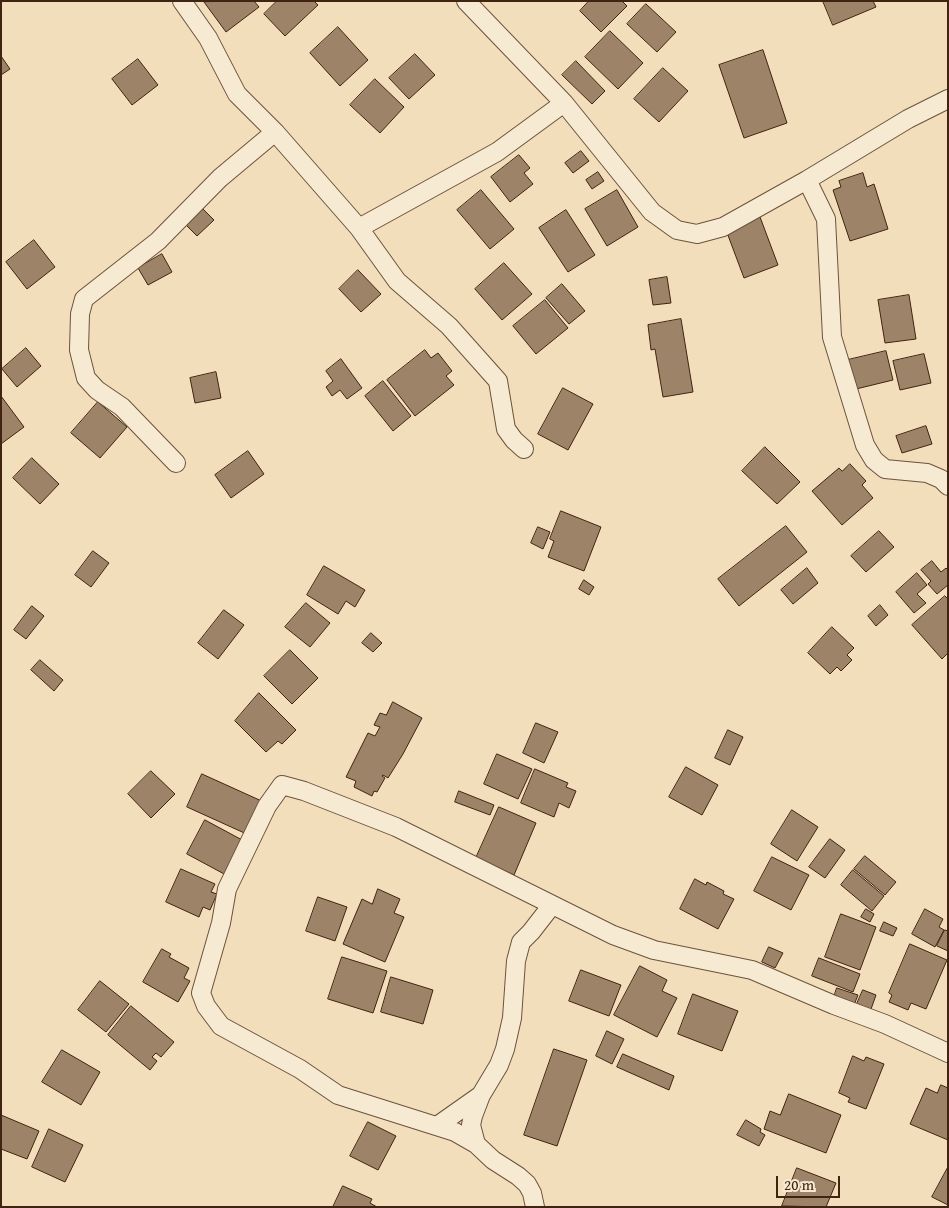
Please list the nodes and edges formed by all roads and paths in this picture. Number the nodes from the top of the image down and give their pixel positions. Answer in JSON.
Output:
{"nodes":[{"id":1,"x":182,"y":1,"type":"edge"},
{"id":2,"x":466,"y":1,"type":"edge"},
{"id":3,"x":948,"y":100,"type":"edge"},
{"id":4,"x":564,"y":102,"type":"junction"},
{"id":5,"x":275,"y":132,"type":"junction"},
{"id":6,"x":806,"y":180,"type":"junction"},
{"id":7,"x":359,"y":228,"type":"junction"},
{"id":8,"x":524,"y":449,"type":"dead end"},
{"id":9,"x":176,"y":463,"type":"dead end"},
{"id":10,"x":948,"y":486,"type":"edge"},
{"id":11,"x":552,"y":905,"type":"junction"},
{"id":12,"x":948,"y":1053,"type":"edge"},
{"id":13,"x":481,"y":1095,"type":"junction"},
{"id":14,"x":438,"y":1126,"type":"junction"},
{"id":15,"x":476,"y":1144,"type":"junction"},
{"id":16,"x":535,"y":1207,"type":"edge"}],
"edges":[{"from":1,"to":5,"type":"street"},
{"from":2,"to":4,"type":"street"},
{"from":3,"to":6,"type":"street"},
{"from":4,"to":6,"type":"street"},
{"from":4,"to":7,"type":"street"},
{"from":5,"to":7,"type":"street"},
{"from":5,"to":9,"type":"street"},
{"from":6,"to":10,"type":"street"},
{"from":7,"to":8,"type":"street"},
{"from":11,"to":12,"type":"street"},
{"from":11,"to":13,"type":"street"},
{"from":11,"to":14,"type":"street"},
{"from":13,"to":14,"type":"street"},
{"from":13,"to":15,"type":"street"},
{"from":14,"to":15,"type":"street"},
{"from":15,"to":16,"type":"street"}]}
